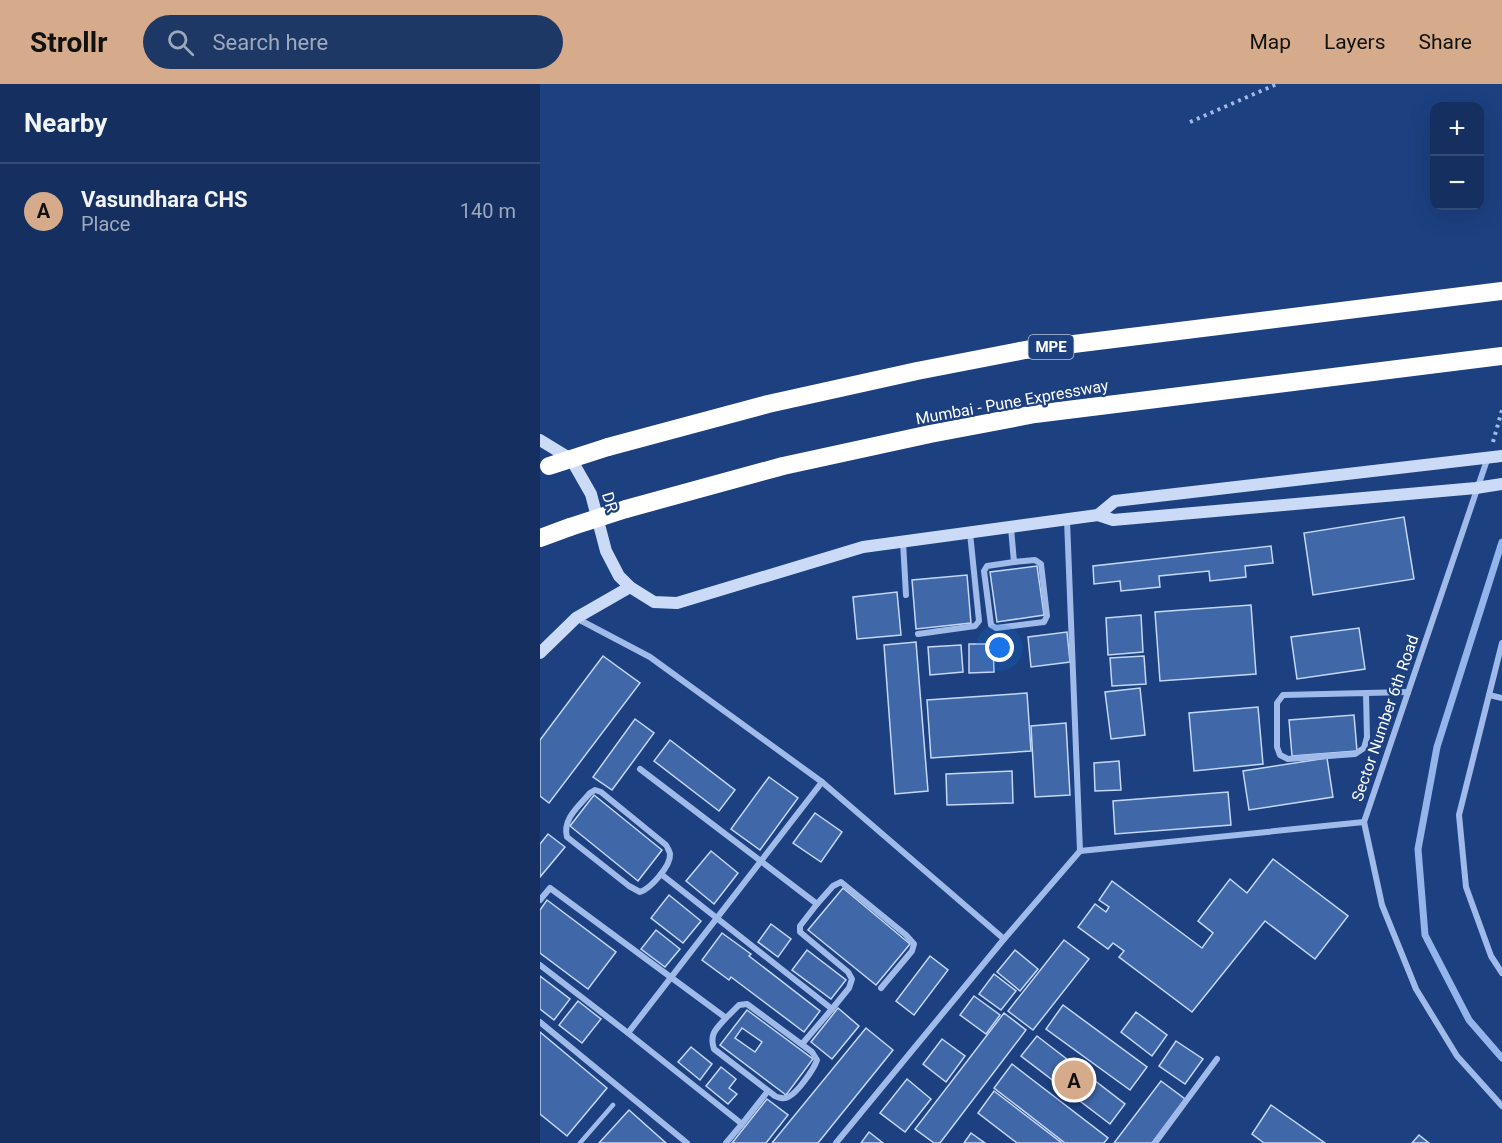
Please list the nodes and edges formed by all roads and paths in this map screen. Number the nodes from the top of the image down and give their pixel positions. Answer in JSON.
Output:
{"nodes":[{"id":1,"x":1277,"y":84,"type":"edge"},
{"id":2,"x":1190,"y":122,"type":"dead end"},
{"id":3,"x":1502,"y":291,"type":"edge"},
{"id":4,"x":1495,"y":357,"type":"edge"},
{"id":5,"x":1502,"y":410,"type":"edge"},
{"id":6,"x":540,"y":440,"type":"edge"},
{"id":7,"x":1502,"y":456,"type":"edge"},
{"id":8,"x":1488,"y":457,"type":"junction"},
{"id":9,"x":545,"y":468,"type":"edge"},
{"id":10,"x":1500,"y":484,"type":"edge"},
{"id":11,"x":1476,"y":488,"type":"junction"},
{"id":12,"x":1098,"y":515,"type":"junction"},
{"id":13,"x":1067,"y":520,"type":"junction"},
{"id":14,"x":1011,"y":528,"type":"junction"},
{"id":15,"x":970,"y":533,"type":"junction"},
{"id":16,"x":540,"y":538,"type":"edge"},
{"id":17,"x":903,"y":542,"type":"junction"},
{"id":18,"x":1014,"y":562,"type":"junction"},
{"id":19,"x":630,"y":587,"type":"junction"},
{"id":20,"x":906,"y":595,"type":"dead end"},
{"id":21,"x":576,"y":618,"type":"junction"},
{"id":22,"x":918,"y":634,"type":"dead end"},
{"id":23,"x":1502,"y":643,"type":"edge"},
{"id":24,"x":540,"y":653,"type":"edge"},
{"id":25,"x":1408,"y":692,"type":"junction"},
{"id":26,"x":1366,"y":693,"type":"junction"},
{"id":27,"x":1489,"y":695,"type":"junction"},
{"id":28,"x":1502,"y":698,"type":"edge"},
{"id":29,"x":640,"y":769,"type":"dead end"},
{"id":30,"x":822,"y":782,"type":"junction"},
{"id":31,"x":1364,"y":822,"type":"junction"},
{"id":32,"x":1080,"y":851,"type":"junction"},
{"id":33,"x":761,"y":861,"type":"junction"},
{"id":34,"x":661,"y":874,"type":"junction"},
{"id":35,"x":540,"y":900,"type":"edge"},
{"id":36,"x":817,"y":904,"type":"junction"},
{"id":37,"x":716,"y":918,"type":"junction"},
{"id":38,"x":1004,"y":939,"type":"junction"},
{"id":39,"x":540,"y":964,"type":"edge"},
{"id":40,"x":1502,"y":973,"type":"edge"},
{"id":41,"x":670,"y":978,"type":"junction"},
{"id":42,"x":881,"y":988,"type":"dead end"},
{"id":43,"x":832,"y":1009,"type":"junction"},
{"id":44,"x":726,"y":1018,"type":"junction"},
{"id":45,"x":540,"y":1022,"type":"edge"},
{"id":46,"x":628,"y":1033,"type":"junction"},
{"id":47,"x":802,"y":1044,"type":"junction"},
{"id":48,"x":1217,"y":1059,"type":"dead end"},
{"id":49,"x":768,"y":1091,"type":"junction"},
{"id":50,"x":613,"y":1105,"type":"dead end"},
{"id":51,"x":1502,"y":1106,"type":"edge"},
{"id":52,"x":742,"y":1124,"type":"junction"},
{"id":53,"x":580,"y":1143,"type":"edge"},
{"id":54,"x":687,"y":1143,"type":"edge"},
{"id":55,"x":726,"y":1143,"type":"edge"},
{"id":56,"x":836,"y":1143,"type":"edge"},
{"id":57,"x":1155,"y":1143,"type":"edge"}],
"edges":[{"from":1,"to":2,"type":"path"},
{"from":3,"to":9,"type":"highway","number":"MPE","bridge":true},
{"from":4,"to":16,"type":"highway","name":"Mumbai - Pune Expressway","bridge":true},
{"from":5,"to":8,"type":"path"},
{"from":6,"to":19,"type":"main road","name":"DR"},
{"from":7,"to":8,"type":"main road"},
{"from":8,"to":11,"type":"street","name":"Sector Number 6th Road"},
{"from":8,"to":12,"type":"main road"},
{"from":10,"to":11,"type":"main road"},
{"from":11,"to":12,"type":"main road"},
{"from":11,"to":25,"type":"street","name":"Sector Number 6th Road"},
{"from":12,"to":13,"type":"main road"},
{"from":13,"to":14,"type":"main road"},
{"from":13,"to":32,"type":"street"},
{"from":14,"to":15,"type":"main road"},
{"from":14,"to":18,"type":"street"},
{"from":15,"to":17,"type":"main road"},
{"from":15,"to":22,"type":"street"},
{"from":17,"to":19,"type":"main road"},
{"from":17,"to":20,"type":"street"},
{"from":18,"to":18,"type":"street"},
{"from":19,"to":21,"type":"main road"},
{"from":21,"to":24,"type":"main road"},
{"from":21,"to":30,"type":"street"},
{"from":23,"to":27,"type":"street"},
{"from":25,"to":26,"type":"street"},
{"from":25,"to":31,"type":"street","name":"Sector Number 6th Road"},
{"from":26,"to":26,"type":"street"},
{"from":27,"to":28,"type":"street"},
{"from":27,"to":40,"type":"street"},
{"from":29,"to":33,"type":"street"},
{"from":30,"to":33,"type":"street"},
{"from":30,"to":38,"type":"street"},
{"from":31,"to":32,"type":"street"},
{"from":31,"to":51,"type":"street","name":"Sector Number 6th Road"},
{"from":32,"to":38,"type":"street"},
{"from":33,"to":36,"type":"street"},
{"from":33,"to":37,"type":"street"},
{"from":34,"to":34,"type":"street"},
{"from":34,"to":37,"type":"street"},
{"from":35,"to":41,"type":"street"},
{"from":36,"to":42,"type":"street"},
{"from":36,"to":43,"type":"street"},
{"from":37,"to":41,"type":"street"},
{"from":37,"to":43,"type":"street"},
{"from":38,"to":56,"type":"street"},
{"from":39,"to":46,"type":"street"},
{"from":41,"to":44,"type":"street"},
{"from":41,"to":46,"type":"street"},
{"from":43,"to":47,"type":"street"},
{"from":44,"to":47,"type":"street"},
{"from":44,"to":49,"type":"street"},
{"from":45,"to":54,"type":"street"},
{"from":46,"to":52,"type":"street"},
{"from":47,"to":49,"type":"street"},
{"from":48,"to":57,"type":"street"},
{"from":49,"to":52,"type":"street"},
{"from":50,"to":53,"type":"lane"},
{"from":52,"to":55,"type":"street"}]}
